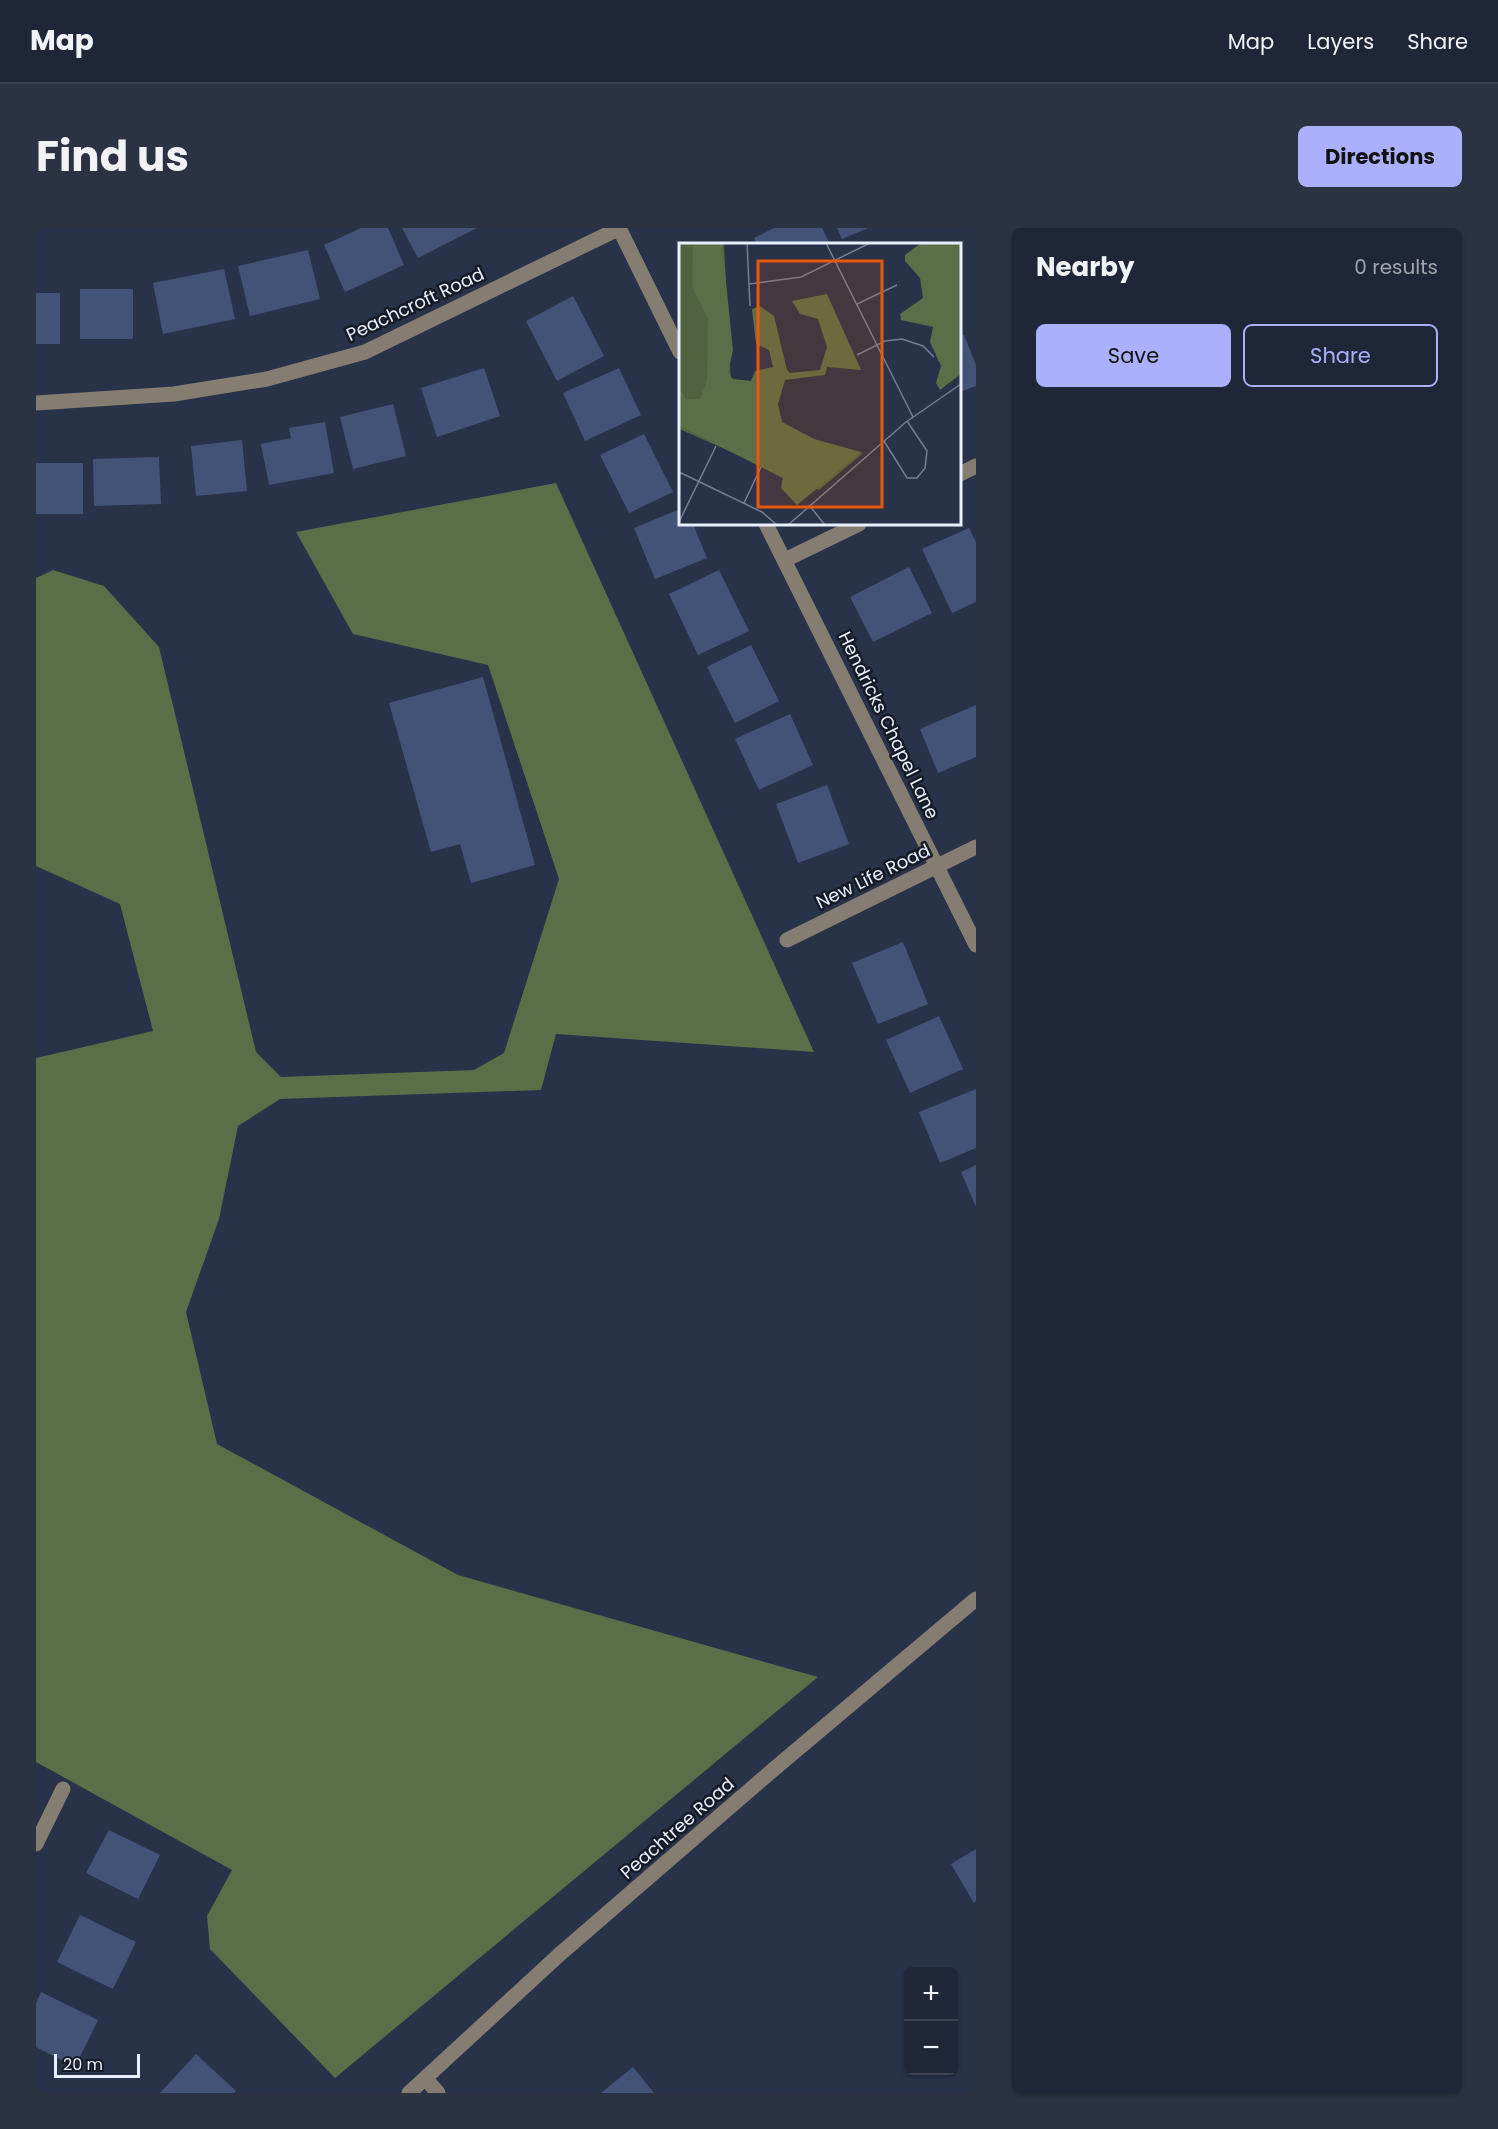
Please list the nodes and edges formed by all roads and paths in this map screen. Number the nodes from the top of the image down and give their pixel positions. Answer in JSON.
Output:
{"nodes":[{"id":1,"x":619,"y":228,"type":"edge"},
{"id":2,"x":679,"y":348,"type":"edge"},
{"id":3,"x":36,"y":403,"type":"edge"},
{"id":4,"x":976,"y":466,"type":"edge"},
{"id":5,"x":961,"y":474,"type":"edge"},
{"id":6,"x":766,"y":525,"type":"edge"},
{"id":7,"x":857,"y":525,"type":"edge"},
{"id":8,"x":784,"y":560,"type":"junction"},
{"id":9,"x":976,"y":847,"type":"edge"},
{"id":10,"x":937,"y":866,"type":"junction"},
{"id":11,"x":787,"y":940,"type":"dead end"},
{"id":12,"x":976,"y":945,"type":"edge"},
{"id":13,"x":976,"y":1599,"type":"edge"},
{"id":14,"x":63,"y":1789,"type":"dead end"},
{"id":15,"x":36,"y":1844,"type":"edge"},
{"id":16,"x":426,"y":2079,"type":"junction"},
{"id":17,"x":409,"y":2093,"type":"edge"},
{"id":18,"x":438,"y":2093,"type":"edge"}],
"edges":[{"from":1,"to":2,"type":"street"},
{"from":1,"to":3,"type":"street","name":"Peachcroft Road"},
{"from":4,"to":5,"type":"street"},
{"from":6,"to":8,"type":"street","name":"Hendricks Chapel Lane"},
{"from":7,"to":8,"type":"street"},
{"from":8,"to":10,"type":"street","name":"Hendricks Chapel Lane"},
{"from":9,"to":10,"type":"street","name":"New Life Road"},
{"from":10,"to":11,"type":"street","name":"New Life Road"},
{"from":10,"to":12,"type":"street","name":"Hendricks Chapel Lane"},
{"from":13,"to":16,"type":"street","name":"Peachtree Road"},
{"from":14,"to":15,"type":"street"},
{"from":16,"to":17,"type":"street","name":"Peachtree Road"},
{"from":16,"to":18,"type":"street"}]}
